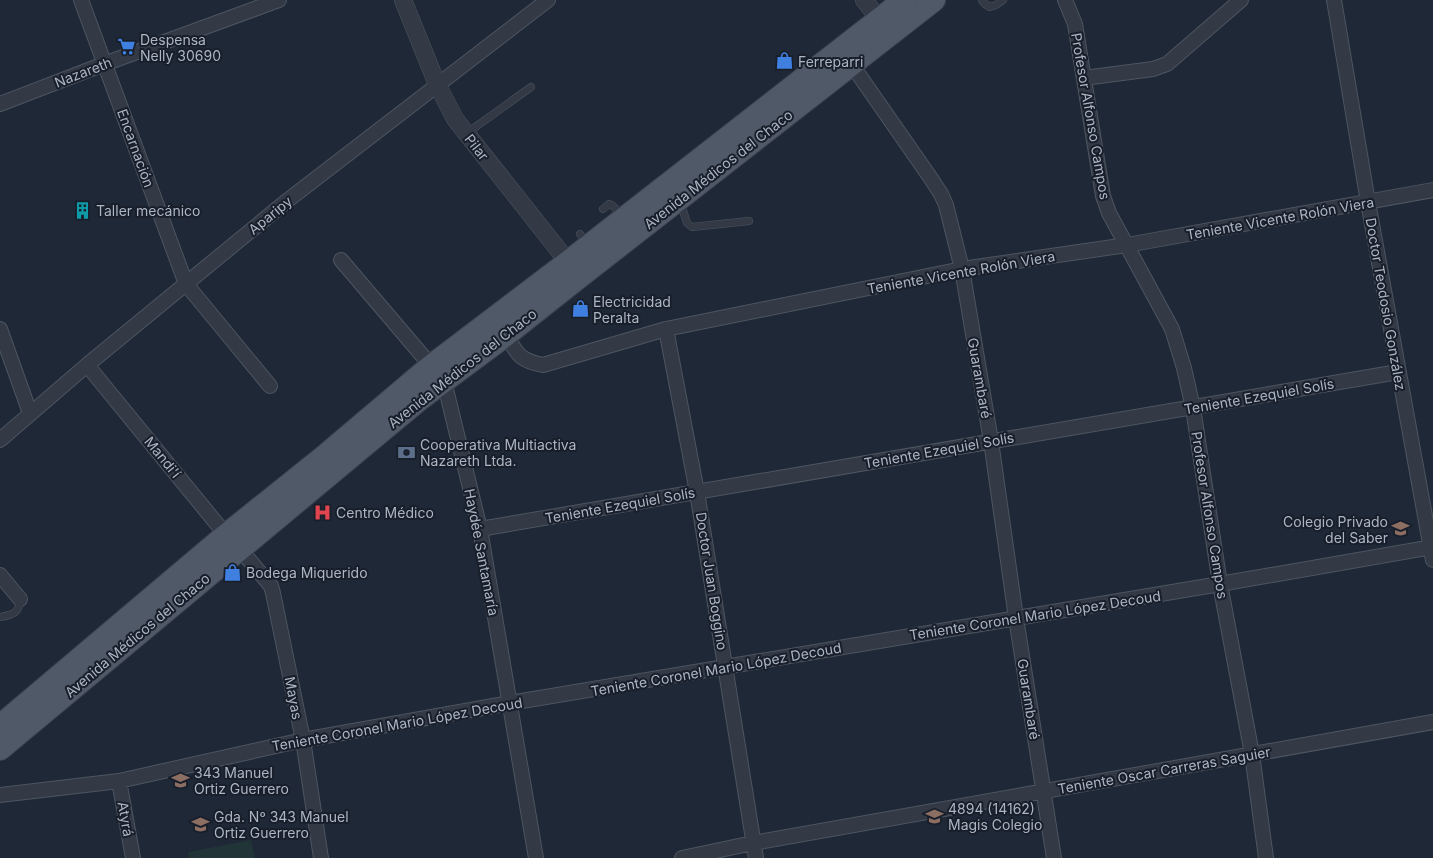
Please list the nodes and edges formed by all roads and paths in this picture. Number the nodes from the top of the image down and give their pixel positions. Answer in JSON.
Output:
{"nodes":[{"id":1,"x":82,"y":0,"type":"edge"},
{"id":2,"x":279,"y":0,"type":"edge"},
{"id":3,"x":403,"y":0,"type":"edge"},
{"id":4,"x":548,"y":0,"type":"edge"},
{"id":5,"x":864,"y":0,"type":"edge"},
{"id":6,"x":904,"y":0,"type":"edge"},
{"id":7,"x":934,"y":0,"type":"edge"},
{"id":8,"x":982,"y":0,"type":"edge"},
{"id":9,"x":1003,"y":0,"type":"edge"},
{"id":10,"x":1065,"y":0,"type":"edge"},
{"id":11,"x":1241,"y":0,"type":"edge"},
{"id":12,"x":1334,"y":0,"type":"edge"},
{"id":13,"x":885,"y":27,"type":"junction"},
{"id":14,"x":845,"y":58,"type":"junction"},
{"id":15,"x":104,"y":64,"type":"junction"},
{"id":16,"x":1084,"y":78,"type":"junction"},
{"id":17,"x":437,"y":84,"type":"junction"},
{"id":18,"x":531,"y":87,"type":"dead end"},
{"id":19,"x":0,"y":104,"type":"edge"},
{"id":20,"x":466,"y":133,"type":"junction"},
{"id":21,"x":1433,"y":190,"type":"edge"},
{"id":22,"x":679,"y":199,"type":"junction"},
{"id":23,"x":1368,"y":202,"type":"junction"},
{"id":24,"x":603,"y":209,"type":"dead end"},
{"id":25,"x":625,"y":218,"type":"junction"},
{"id":26,"x":749,"y":221,"type":"dead end"},
{"id":27,"x":1127,"y":245,"type":"junction"},
{"id":28,"x":341,"y":260,"type":"dead end"},
{"id":29,"x":962,"y":269,"type":"junction"},
{"id":30,"x":573,"y":270,"type":"junction"},
{"id":31,"x":186,"y":284,"type":"junction"},
{"id":32,"x":0,"y":329,"type":"edge"},
{"id":33,"x":666,"y":329,"type":"junction"},
{"id":34,"x":506,"y":336,"type":"junction"},
{"id":35,"x":87,"y":365,"type":"junction"},
{"id":36,"x":1398,"y":372,"type":"junction"},
{"id":37,"x":437,"y":374,"type":"junction"},
{"id":38,"x":270,"y":386,"type":"dead end"},
{"id":39,"x":1193,"y":408,"type":"junction"},
{"id":40,"x":30,"y":413,"type":"junction"},
{"id":41,"x":0,"y":440,"type":"edge"},
{"id":42,"x":991,"y":441,"type":"junction"},
{"id":43,"x":697,"y":492,"type":"junction"},
{"id":44,"x":480,"y":529,"type":"junction"},
{"id":45,"x":233,"y":542,"type":"junction"},
{"id":46,"x":1432,"y":551,"type":"edge"},
{"id":47,"x":0,"y":575,"type":"edge"},
{"id":48,"x":1220,"y":584,"type":"junction"},
{"id":49,"x":20,"y":599,"type":"joint"},
{"id":50,"x":0,"y":618,"type":"edge"},
{"id":51,"x":1016,"y":618,"type":"junction"},
{"id":52,"x":726,"y":667,"type":"junction"},
{"id":53,"x":510,"y":703,"type":"junction"},
{"id":54,"x":1433,"y":722,"type":"edge"},
{"id":55,"x":0,"y":726,"type":"edge"},
{"id":56,"x":303,"y":740,"type":"junction"},
{"id":57,"x":0,"y":749,"type":"edge"},
{"id":58,"x":1252,"y":754,"type":"junction"},
{"id":59,"x":119,"y":781,"type":"junction"},
{"id":60,"x":1044,"y":791,"type":"junction"},
{"id":61,"x":0,"y":795,"type":"edge"},
{"id":62,"x":753,"y":843,"type":"junction"},
{"id":63,"x":133,"y":858,"type":"edge"},
{"id":64,"x":321,"y":858,"type":"edge"},
{"id":65,"x":536,"y":858,"type":"edge"},
{"id":66,"x":682,"y":858,"type":"edge"},
{"id":67,"x":756,"y":858,"type":"edge"},
{"id":68,"x":1054,"y":858,"type":"edge"},
{"id":69,"x":1266,"y":858,"type":"edge"}],
"edges":[{"from":1,"to":15,"type":"street","name":"Encarnación"},
{"from":2,"to":15,"type":"street","name":"Nazareth"},
{"from":3,"to":17,"type":"street","name":"Pilar"},
{"from":4,"to":17,"type":"street","name":"Aparipy"},
{"from":5,"to":13,"type":"street"},
{"from":6,"to":13,"type":"main road","name":"Avenida Médicos del Chaco"},
{"from":7,"to":13,"type":"main road","name":"Avenida Médicos del Chaco"},
{"from":8,"to":9,"type":"lane"},
{"from":10,"to":16,"type":"street","name":"Profesor Alfonso Campos"},
{"from":11,"to":16,"type":"street"},
{"from":12,"to":23,"type":"street","name":"Doctor Teodosio González"},
{"from":13,"to":14,"type":"main road","name":"Avenida Médicos del Chaco"},
{"from":14,"to":22,"type":"main road","name":"Avenida Médicos del Chaco"},
{"from":14,"to":25,"type":"main road","name":"Avenida Médicos del Chaco"},
{"from":14,"to":29,"type":"street","name":"Guarambaré"},
{"from":15,"to":19,"type":"street","name":"Nazareth"},
{"from":15,"to":31,"type":"street","name":"Encarnación"},
{"from":16,"to":27,"type":"street","name":"Profesor Alfonso Campos"},
{"from":17,"to":20,"type":"street","name":"Pilar"},
{"from":17,"to":31,"type":"street","name":"Aparipy"},
{"from":18,"to":20,"type":"lane"},
{"from":20,"to":30,"type":"street","name":"Pilar"},
{"from":21,"to":23,"type":"street","name":"Teniente Vicente Rolón Viera"},
{"from":22,"to":26,"type":"lane"},
{"from":22,"to":30,"type":"main road","name":"Avenida Médicos del Chaco"},
{"from":23,"to":27,"type":"street","name":"Teniente Vicente Rolón Viera"},
{"from":23,"to":36,"type":"street","name":"Doctor Teodosio González"},
{"from":24,"to":25,"type":"lane"},
{"from":25,"to":30,"type":"main road","name":"Avenida Médicos del Chaco"},
{"from":27,"to":29,"type":"street","name":"Teniente Vicente Rolón Viera"},
{"from":27,"to":39,"type":"street","name":"Profesor Alfonso Campos"},
{"from":28,"to":37,"type":"street","name":"Haydée Santamaría"},
{"from":29,"to":33,"type":"street","name":"Teniente Vicente Rolón Viera"},
{"from":29,"to":42,"type":"street","name":"Guarambaré"},
{"from":30,"to":34,"type":"main road","name":"Avenida Médicos del Chaco"},
{"from":30,"to":37,"type":"main road","name":"Avenida Médicos del Chaco"},
{"from":31,"to":35,"type":"street","name":"Aparipy"},
{"from":31,"to":38,"type":"street","name":"Encarnación"},
{"from":32,"to":40,"type":"street"},
{"from":33,"to":34,"type":"street","name":"Teniente Vicente Rolón Viera"},
{"from":33,"to":43,"type":"street","name":"Doctor Juan Boggino"},
{"from":34,"to":37,"type":"main road","name":"Avenida Médicos del Chaco"},
{"from":35,"to":40,"type":"street","name":"Aparipy"},
{"from":35,"to":45,"type":"street","name":"Mandi'í"},
{"from":36,"to":39,"type":"street","name":"Teniente Ezequiel Solís"},
{"from":36,"to":46,"type":"street","name":"Doctor Teodosio González"},
{"from":37,"to":44,"type":"street","name":"Haydée Santamaría"},
{"from":37,"to":45,"type":"main road","name":"Avenida Médicos del Chaco"},
{"from":39,"to":42,"type":"street","name":"Teniente Ezequiel Solís"},
{"from":39,"to":48,"type":"street","name":"Profesor Alfonso Campos"},
{"from":40,"to":41,"type":"street","name":"Aparipy"},
{"from":42,"to":43,"type":"street","name":"Teniente Ezequiel Solís"},
{"from":42,"to":51,"type":"street","name":"Guarambaré"},
{"from":43,"to":44,"type":"street","name":"Teniente Ezequiel Solís"},
{"from":43,"to":52,"type":"street","name":"Doctor Juan Boggino"},
{"from":44,"to":53,"type":"street","name":"Haydée Santamaría"},
{"from":45,"to":55,"type":"main road","name":"Avenida Médicos del Chaco"},
{"from":45,"to":56,"type":"street","name":"Mayas"},
{"from":45,"to":57,"type":"main road","name":"Avenida Médicos del Chaco"},
{"from":46,"to":48,"type":"street","name":"Teniente Coronel Mario López Decoud"},
{"from":47,"to":49,"type":"street"},
{"from":48,"to":51,"type":"street","name":"Teniente Coronel Mario López Decoud"},
{"from":48,"to":58,"type":"street","name":"Profesor Alfonso Campos"},
{"from":49,"to":50,"type":"lane"},
{"from":51,"to":52,"type":"street","name":"Teniente Coronel Mario López Decoud"},
{"from":51,"to":60,"type":"street","name":"Guarambaré"},
{"from":52,"to":53,"type":"street","name":"Teniente Coronel Mario López Decoud"},
{"from":52,"to":62,"type":"street","name":"Doctor Juan Boggino"},
{"from":53,"to":56,"type":"street","name":"Teniente Coronel Mario López Decoud"},
{"from":53,"to":65,"type":"street","name":"Haydée Santamaría"},
{"from":54,"to":58,"type":"street","name":"Teniente Oscar Carreras Saguier"},
{"from":56,"to":59,"type":"street","name":"Teniente Coronel Mario López Decoud"},
{"from":56,"to":64,"type":"street","name":"Mayas"},
{"from":58,"to":60,"type":"street","name":"Teniente Oscar Carreras Saguier"},
{"from":58,"to":69,"type":"street","name":"Profesor Alfonso Campos"},
{"from":59,"to":61,"type":"street","name":"Teniente Coronel Mario López Decoud"},
{"from":59,"to":63,"type":"street","name":"Atyrá"},
{"from":60,"to":62,"type":"street","name":"Teniente Oscar Carreras Saguier"},
{"from":60,"to":68,"type":"street","name":"Guarambaré"},
{"from":62,"to":66,"type":"street","name":"Teniente Oscar Carreras Saguier"},
{"from":62,"to":67,"type":"street","name":"Doctor Juan Boggino"}]}
